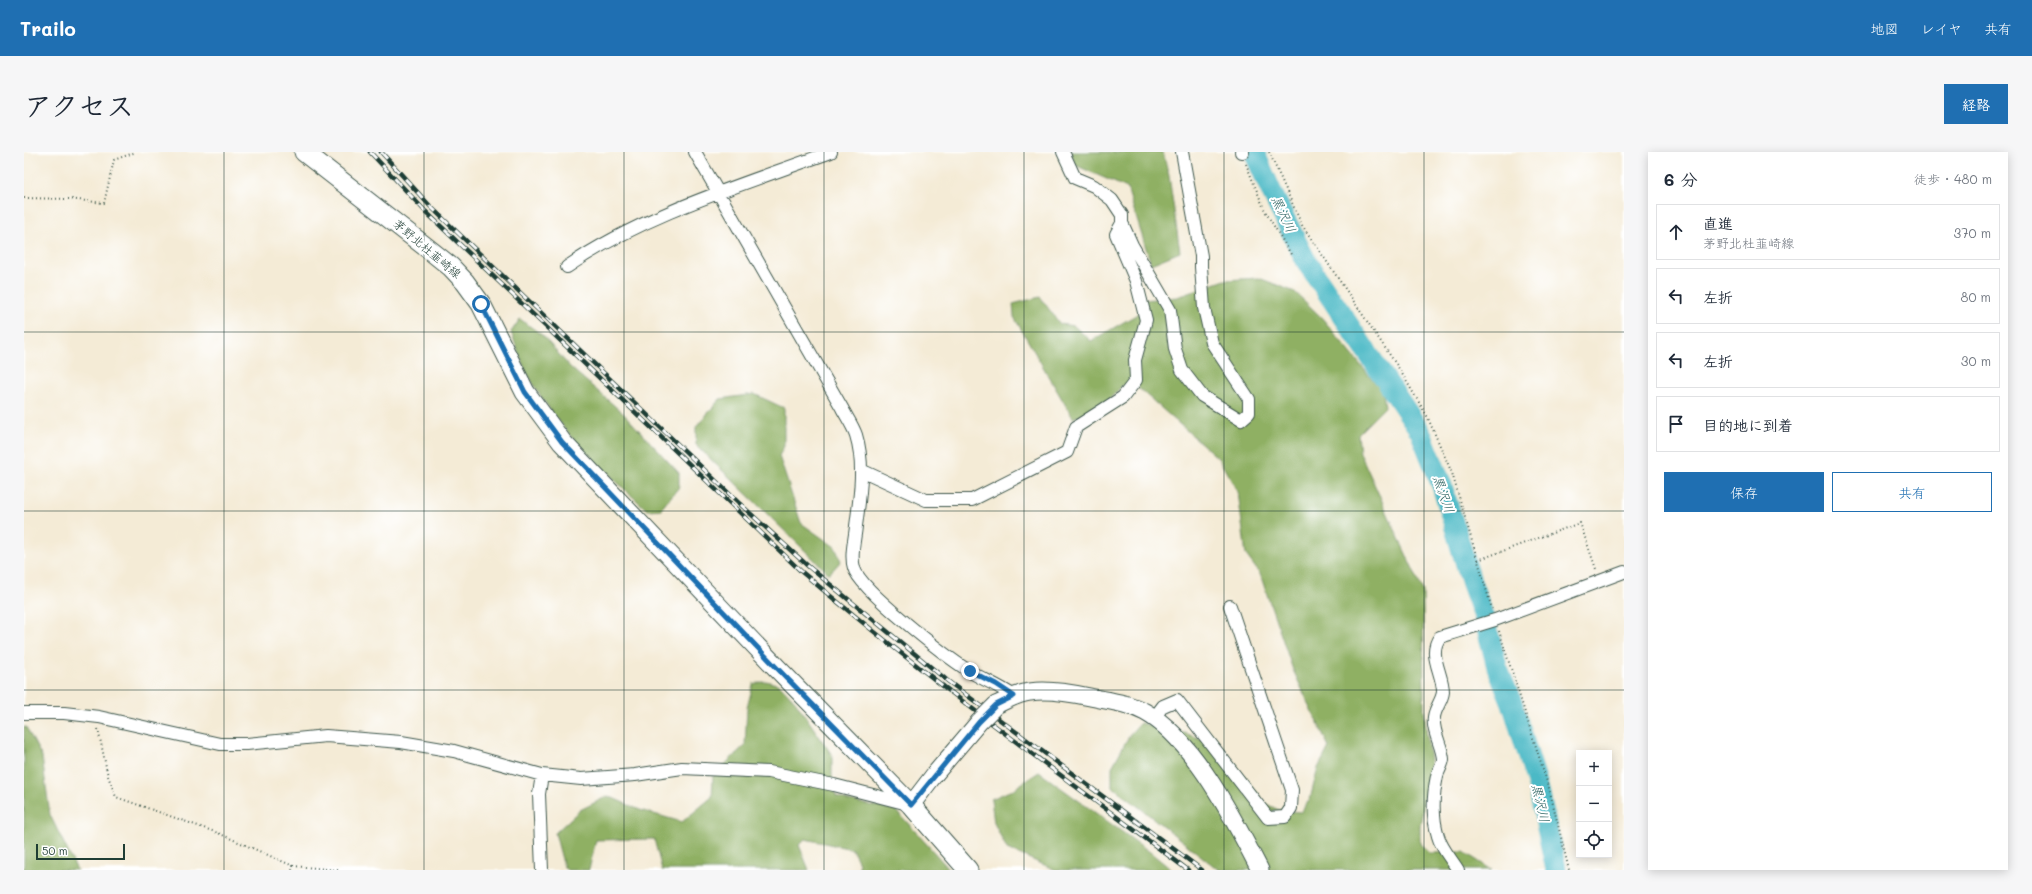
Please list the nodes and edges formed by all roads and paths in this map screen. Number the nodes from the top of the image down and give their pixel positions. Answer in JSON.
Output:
{"nodes":[{"id":1,"x":136,"y":152,"type":"edge"},
{"id":2,"x":304,"y":152,"type":"edge"},
{"id":3,"x":695,"y":152,"type":"edge"},
{"id":4,"x":831,"y":152,"type":"edge"},
{"id":5,"x":1063,"y":152,"type":"edge"},
{"id":6,"x":1182,"y":152,"type":"edge"},
{"id":7,"x":1242,"y":152,"type":"edge"},
{"id":8,"x":1269,"y":152,"type":"edge"},
{"id":9,"x":720,"y":194,"type":"junction"},
{"id":10,"x":24,"y":198,"type":"edge"},
{"id":11,"x":1122,"y":223,"type":"junction"},
{"id":12,"x":1292,"y":256,"type":"dead end"},
{"id":13,"x":567,"y":267,"type":"dead end"},
{"id":14,"x":861,"y":470,"type":"junction"},
{"id":15,"x":1478,"y":560,"type":"junction"},
{"id":16,"x":1624,"y":572,"type":"edge"},
{"id":17,"x":1600,"y":580,"type":"junction"},
{"id":18,"x":1230,"y":606,"type":"dead end"},
{"id":19,"x":1493,"y":621,"type":"junction"},
{"id":20,"x":1014,"y":696,"type":"junction"},
{"id":21,"x":24,"y":713,"type":"edge"},
{"id":22,"x":100,"y":717,"type":"junction"},
{"id":23,"x":1154,"y":718,"type":"junction"},
{"id":24,"x":542,"y":776,"type":"junction"},
{"id":25,"x":911,"y":805,"type":"junction"},
{"id":26,"x":293,"y":866,"type":"junction"},
{"id":27,"x":292,"y":870,"type":"edge"},
{"id":28,"x":338,"y":870,"type":"edge"},
{"id":29,"x":542,"y":870,"type":"edge"},
{"id":30,"x":968,"y":870,"type":"edge"},
{"id":31,"x":1260,"y":870,"type":"edge"},
{"id":32,"x":1458,"y":870,"type":"edge"},
{"id":33,"x":1569,"y":870,"type":"edge"}],
"edges":[{"from":1,"to":10,"type":"path"},
{"from":2,"to":25,"type":"main road","name":"茅野北杜韮崎線"},
{"from":3,"to":9,"type":"street"},
{"from":4,"to":9,"type":"street"},
{"from":5,"to":11,"type":"street"},
{"from":6,"to":11,"type":"street"},
{"from":7,"to":12,"type":"path"},
{"from":8,"to":15,"type":"path"},
{"from":9,"to":13,"type":"street"},
{"from":9,"to":14,"type":"street"},
{"from":11,"to":14,"type":"street"},
{"from":14,"to":20,"type":"street"},
{"from":15,"to":17,"type":"path"},
{"from":15,"to":19,"type":"path"},
{"from":16,"to":17,"type":"street"},
{"from":17,"to":19,"type":"street"},
{"from":18,"to":23,"type":"street"},
{"from":19,"to":32,"type":"street"},
{"from":19,"to":33,"type":"path"},
{"from":20,"to":23,"type":"street"},
{"from":20,"to":25,"type":"street","bridge":true},
{"from":21,"to":22,"type":"street"},
{"from":22,"to":24,"type":"street"},
{"from":22,"to":26,"type":"path"},
{"from":23,"to":31,"type":"street"},
{"from":24,"to":25,"type":"street"},
{"from":24,"to":29,"type":"street"},
{"from":25,"to":30,"type":"main road","name":"茅野北杜韮崎線"},
{"from":26,"to":27,"type":"path"},
{"from":26,"to":28,"type":"path"}]}
